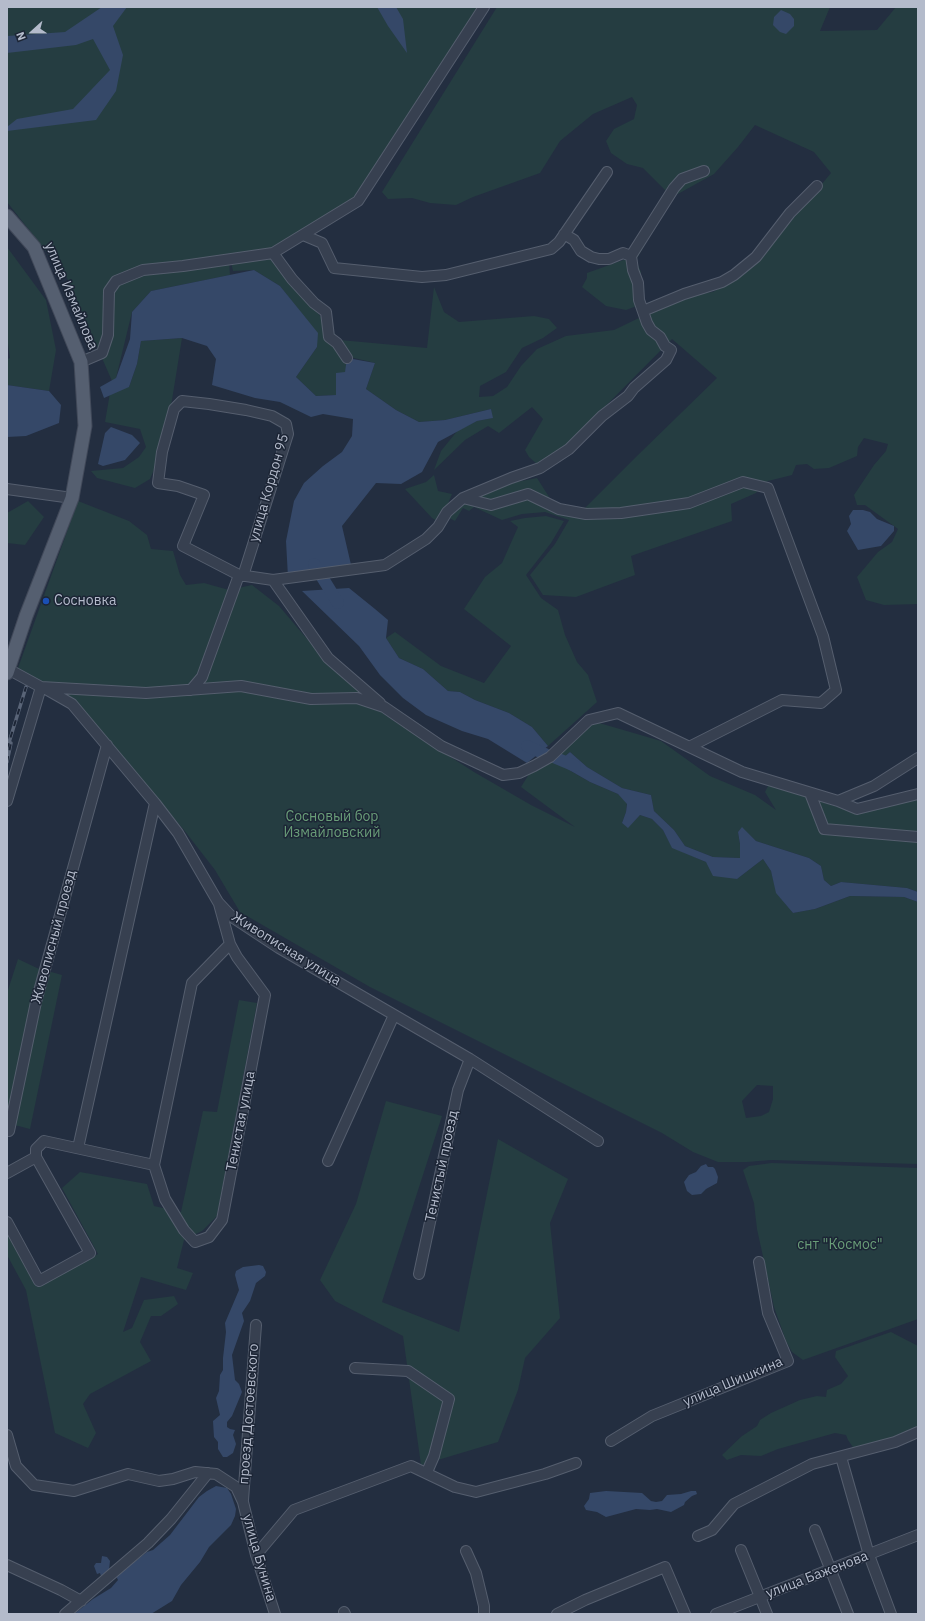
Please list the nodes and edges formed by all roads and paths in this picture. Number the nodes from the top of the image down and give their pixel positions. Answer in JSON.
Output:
{"nodes":[{"id":1,"x":484,"y":7,"type":"edge"},
{"id":2,"x":704,"y":171,"type":"dead end"},
{"id":3,"x":607,"y":172,"type":"dead end"},
{"id":4,"x":817,"y":186,"type":"dead end"},
{"id":5,"x":7,"y":216,"type":"edge"},
{"id":6,"x":303,"y":234,"type":"junction"},
{"id":7,"x":564,"y":234,"type":"junction"},
{"id":8,"x":273,"y":253,"type":"junction"},
{"id":9,"x":631,"y":256,"type":"junction"},
{"id":10,"x":642,"y":311,"type":"junction"},
{"id":11,"x":347,"y":358,"type":"dead end"},
{"id":12,"x":81,"y":362,"type":"junction"},
{"id":13,"x":7,"y":489,"type":"edge"},
{"id":14,"x":72,"y":498,"type":"junction"},
{"id":15,"x":463,"y":498,"type":"junction"},
{"id":16,"x":241,"y":576,"type":"junction"},
{"id":17,"x":273,"y":580,"type":"junction"},
{"id":18,"x":8,"y":671,"type":"edge"},
{"id":19,"x":41,"y":687,"type":"junction"},
{"id":20,"x":191,"y":690,"type":"junction"},
{"id":21,"x":384,"y":707,"type":"junction"},
{"id":22,"x":107,"y":745,"type":"junction"},
{"id":23,"x":691,"y":746,"type":"junction"},
{"id":24,"x":918,"y":758,"type":"edge"},
{"id":25,"x":810,"y":793,"type":"junction"},
{"id":26,"x":918,"y":794,"type":"edge"},
{"id":27,"x":7,"y":801,"type":"edge"},
{"id":28,"x":838,"y":801,"type":"junction"},
{"id":29,"x":155,"y":803,"type":"junction"},
{"id":30,"x":918,"y":837,"type":"edge"},
{"id":31,"x":218,"y":902,"type":"junction"},
{"id":32,"x":230,"y":944,"type":"junction"},
{"id":33,"x":394,"y":1015,"type":"junction"},
{"id":34,"x":470,"y":1060,"type":"junction"},
{"id":35,"x":9,"y":1131,"type":"dead end"},
{"id":36,"x":598,"y":1141,"type":"dead end"},
{"id":37,"x":78,"y":1148,"type":"junction"},
{"id":38,"x":36,"y":1157,"type":"junction"},
{"id":39,"x":328,"y":1161,"type":"dead end"},
{"id":40,"x":154,"y":1165,"type":"junction"},
{"id":41,"x":7,"y":1172,"type":"edge"},
{"id":42,"x":7,"y":1222,"type":"edge"},
{"id":43,"x":759,"y":1262,"type":"dead end"},
{"id":44,"x":419,"y":1274,"type":"dead end"},
{"id":45,"x":256,"y":1325,"type":"dead end"},
{"id":46,"x":355,"y":1368,"type":"dead end"},
{"id":47,"x":918,"y":1432,"type":"edge"},
{"id":48,"x":7,"y":1435,"type":"edge"},
{"id":49,"x":611,"y":1441,"type":"dead end"},
{"id":50,"x":841,"y":1457,"type":"junction"},
{"id":51,"x":576,"y":1463,"type":"dead end"},
{"id":52,"x":427,"y":1472,"type":"junction"},
{"id":53,"x":208,"y":1473,"type":"junction"},
{"id":54,"x":243,"y":1502,"type":"junction"},
{"id":55,"x":815,"y":1530,"type":"dead end"},
{"id":56,"x":918,"y":1535,"type":"edge"},
{"id":57,"x":698,"y":1536,"type":"dead end"},
{"id":58,"x":741,"y":1550,"type":"dead end"},
{"id":59,"x":466,"y":1551,"type":"dead end"},
{"id":60,"x":869,"y":1555,"type":"junction"},
{"id":61,"x":256,"y":1556,"type":"junction"},
{"id":62,"x":7,"y":1565,"type":"edge"},
{"id":63,"x":831,"y":1570,"type":"junction"},
{"id":64,"x":760,"y":1597,"type":"junction"},
{"id":65,"x":81,"y":1601,"type":"junction"},
{"id":66,"x":64,"y":1614,"type":"edge"},
{"id":67,"x":275,"y":1614,"type":"edge"},
{"id":68,"x":484,"y":1614,"type":"edge"},
{"id":69,"x":557,"y":1614,"type":"edge"},
{"id":70,"x":685,"y":1614,"type":"edge"},
{"id":71,"x":716,"y":1614,"type":"edge"},
{"id":72,"x":767,"y":1614,"type":"edge"},
{"id":73,"x":848,"y":1614,"type":"edge"},
{"id":74,"x":891,"y":1614,"type":"edge"}],
"edges":[{"from":1,"to":6,"type":"street"},
{"from":2,"to":9,"type":"street"},
{"from":3,"to":7,"type":"street"},
{"from":4,"to":10,"type":"street"},
{"from":5,"to":12,"type":"main road","name":"улица Измайлова"},
{"from":6,"to":7,"type":"street"},
{"from":6,"to":8,"type":"street"},
{"from":7,"to":9,"type":"street"},
{"from":8,"to":11,"type":"street"},
{"from":8,"to":12,"type":"street"},
{"from":9,"to":10,"type":"street"},
{"from":10,"to":15,"type":"street","name":"улица Кордон 95"},
{"from":12,"to":14,"type":"main road","name":"улица Измайлова"},
{"from":13,"to":14,"type":"street"},
{"from":14,"to":18,"type":"main road","name":"улица Измайлова"},
{"from":15,"to":17,"type":"street","name":"улица Кордон 95"},
{"from":15,"to":23,"type":"street"},
{"from":16,"to":16,"type":"street","name":"улица Кордон 95"},
{"from":16,"to":17,"type":"street","name":"улица Кордон 95"},
{"from":16,"to":20,"type":"street","name":"улица Кордон 95"},
{"from":17,"to":21,"type":"street"},
{"from":18,"to":19,"type":"street","name":"Живописная улица"},
{"from":19,"to":20,"type":"street"},
{"from":19,"to":22,"type":"street","name":"Живописная улица"},
{"from":19,"to":27,"type":"street"},
{"from":20,"to":21,"type":"street"},
{"from":21,"to":23,"type":"street"},
{"from":22,"to":29,"type":"street","name":"Живописная улица"},
{"from":22,"to":35,"type":"street","name":"Живописный проезд"},
{"from":23,"to":25,"type":"street"},
{"from":24,"to":28,"type":"street"},
{"from":25,"to":28,"type":"street"},
{"from":25,"to":30,"type":"street"},
{"from":26,"to":28,"type":"street"},
{"from":29,"to":31,"type":"street","name":"Живописная улица"},
{"from":29,"to":37,"type":"street"},
{"from":31,"to":32,"type":"street","name":"Тенистая улица"},
{"from":31,"to":33,"type":"street","name":"Живописная улица"},
{"from":32,"to":40,"type":"street"},
{"from":32,"to":40,"type":"street","name":"Тенистая улица"},
{"from":33,"to":34,"type":"street","name":"Живописная улица"},
{"from":33,"to":39,"type":"street"},
{"from":34,"to":36,"type":"street","name":"Живописная улица"},
{"from":34,"to":44,"type":"street","name":"Тенистый проезд"},
{"from":37,"to":38,"type":"street"},
{"from":37,"to":40,"type":"street"},
{"from":38,"to":41,"type":"street"},
{"from":38,"to":42,"type":"street"},
{"from":43,"to":49,"type":"street","name":"улица Шишкина"},
{"from":45,"to":54,"type":"street","name":"проезд Достоевского"},
{"from":46,"to":52,"type":"street"},
{"from":47,"to":50,"type":"street"},
{"from":48,"to":53,"type":"street"},
{"from":50,"to":57,"type":"street"},
{"from":50,"to":60,"type":"street"},
{"from":51,"to":52,"type":"street"},
{"from":52,"to":61,"type":"street"},
{"from":53,"to":54,"type":"street"},
{"from":53,"to":65,"type":"street"},
{"from":54,"to":61,"type":"street","name":"улица Бунина"},
{"from":55,"to":63,"type":"street"},
{"from":56,"to":60,"type":"street","name":"улица Баженова"},
{"from":58,"to":64,"type":"street"},
{"from":59,"to":68,"type":"street"},
{"from":60,"to":63,"type":"street","name":"улица Баженова"},
{"from":60,"to":74,"type":"street"},
{"from":61,"to":67,"type":"street","name":"улица Бунина"},
{"from":62,"to":65,"type":"street"},
{"from":63,"to":64,"type":"street","name":"улица Баженова"},
{"from":63,"to":73,"type":"street"},
{"from":64,"to":71,"type":"street","name":"улица Баженова"},
{"from":64,"to":72,"type":"street"},
{"from":65,"to":66,"type":"street"},
{"from":69,"to":70,"type":"street"}]}
